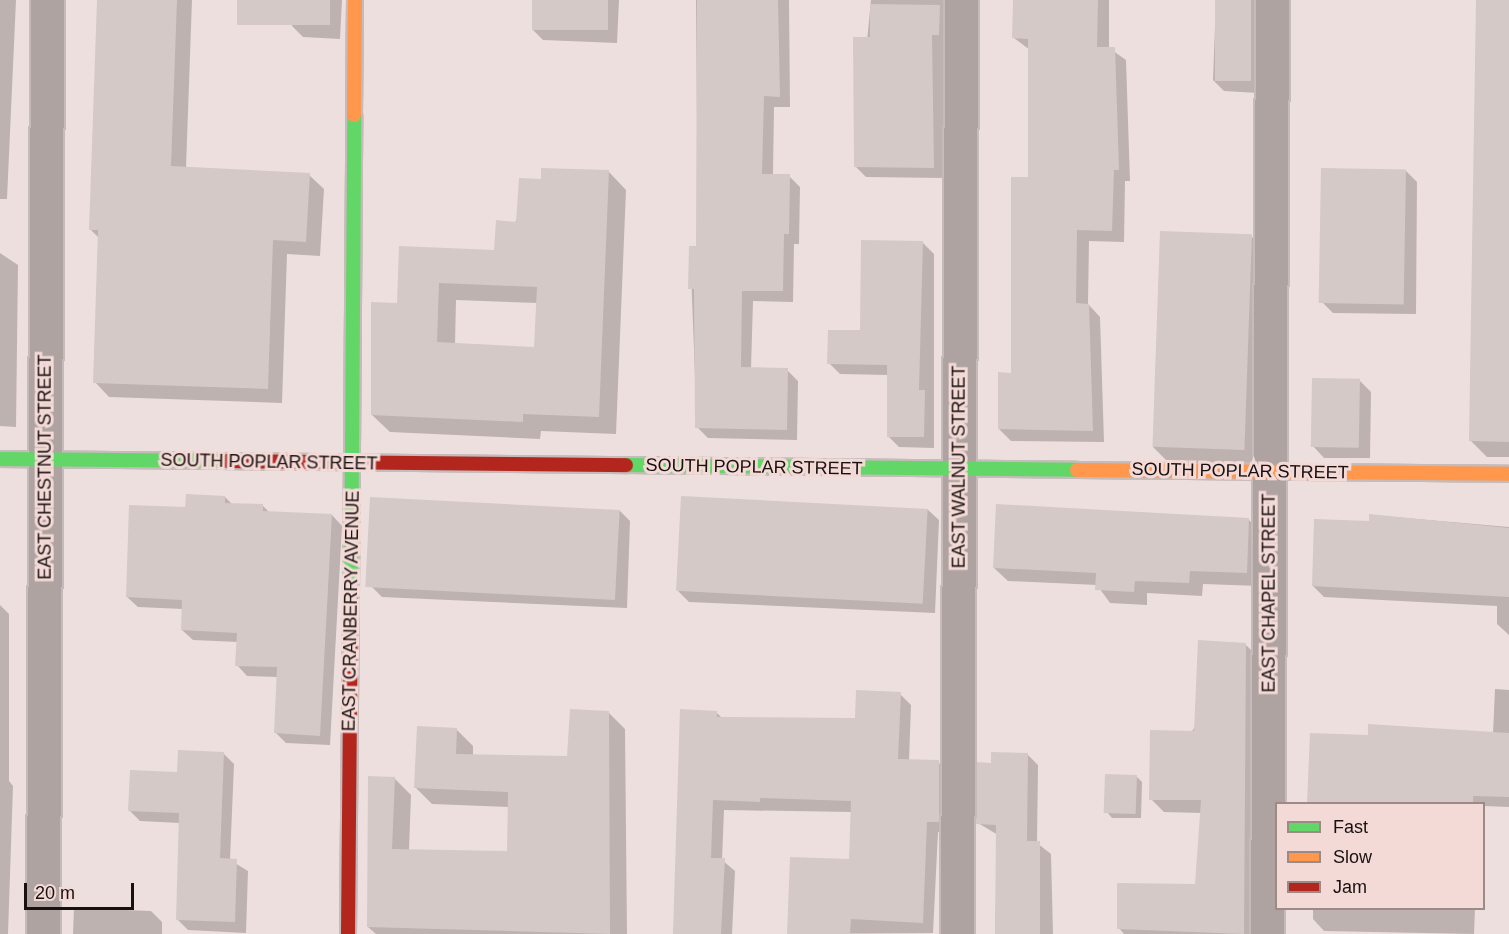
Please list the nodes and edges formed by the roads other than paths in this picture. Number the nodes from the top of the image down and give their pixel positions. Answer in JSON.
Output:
{"nodes":[{"id":1,"x":47,"y":0,"type":"edge"},
{"id":2,"x":355,"y":0,"type":"edge"},
{"id":3,"x":961,"y":0,"type":"edge"},
{"id":4,"x":1272,"y":0,"type":"edge"},
{"id":5,"x":0,"y":459,"type":"edge"},
{"id":6,"x":45,"y":460,"type":"junction"},
{"id":7,"x":353,"y":463,"type":"junction"},
{"id":8,"x":959,"y":469,"type":"junction"},
{"id":9,"x":1269,"y":471,"type":"junction"},
{"id":10,"x":1509,"y":474,"type":"edge"},
{"id":11,"x":43,"y":934,"type":"edge"},
{"id":12,"x":348,"y":934,"type":"edge"},
{"id":13,"x":957,"y":934,"type":"edge"},
{"id":14,"x":1267,"y":934,"type":"edge"}],
"edges":[{"from":1,"to":6,"type":"street","name":"EAST CHESTNUT STREET"},
{"from":2,"to":7,"type":"main road","name":"EAST CRANBERRY AVENUE"},
{"from":3,"to":8,"type":"street","name":"EAST WALNUT STREET"},
{"from":4,"to":9,"type":"street","name":"EAST CHAPEL STREET"},
{"from":5,"to":6,"type":"main road","name":"SOUTH POPLAR STREET"},
{"from":6,"to":7,"type":"main road","name":"SOUTH POPLAR STREET"},
{"from":6,"to":11,"type":"street","name":"EAST CHESTNUT STREET"},
{"from":7,"to":8,"type":"main road","name":"SOUTH POPLAR STREET"},
{"from":7,"to":12,"type":"main road","name":"EAST CRANBERRY AVENUE"},
{"from":8,"to":9,"type":"main road","name":"SOUTH POPLAR STREET"},
{"from":8,"to":13,"type":"street","name":"EAST WALNUT STREET"},
{"from":9,"to":10,"type":"main road","name":"SOUTH POPLAR STREET"},
{"from":9,"to":14,"type":"street","name":"EAST CHAPEL STREET"}]}
